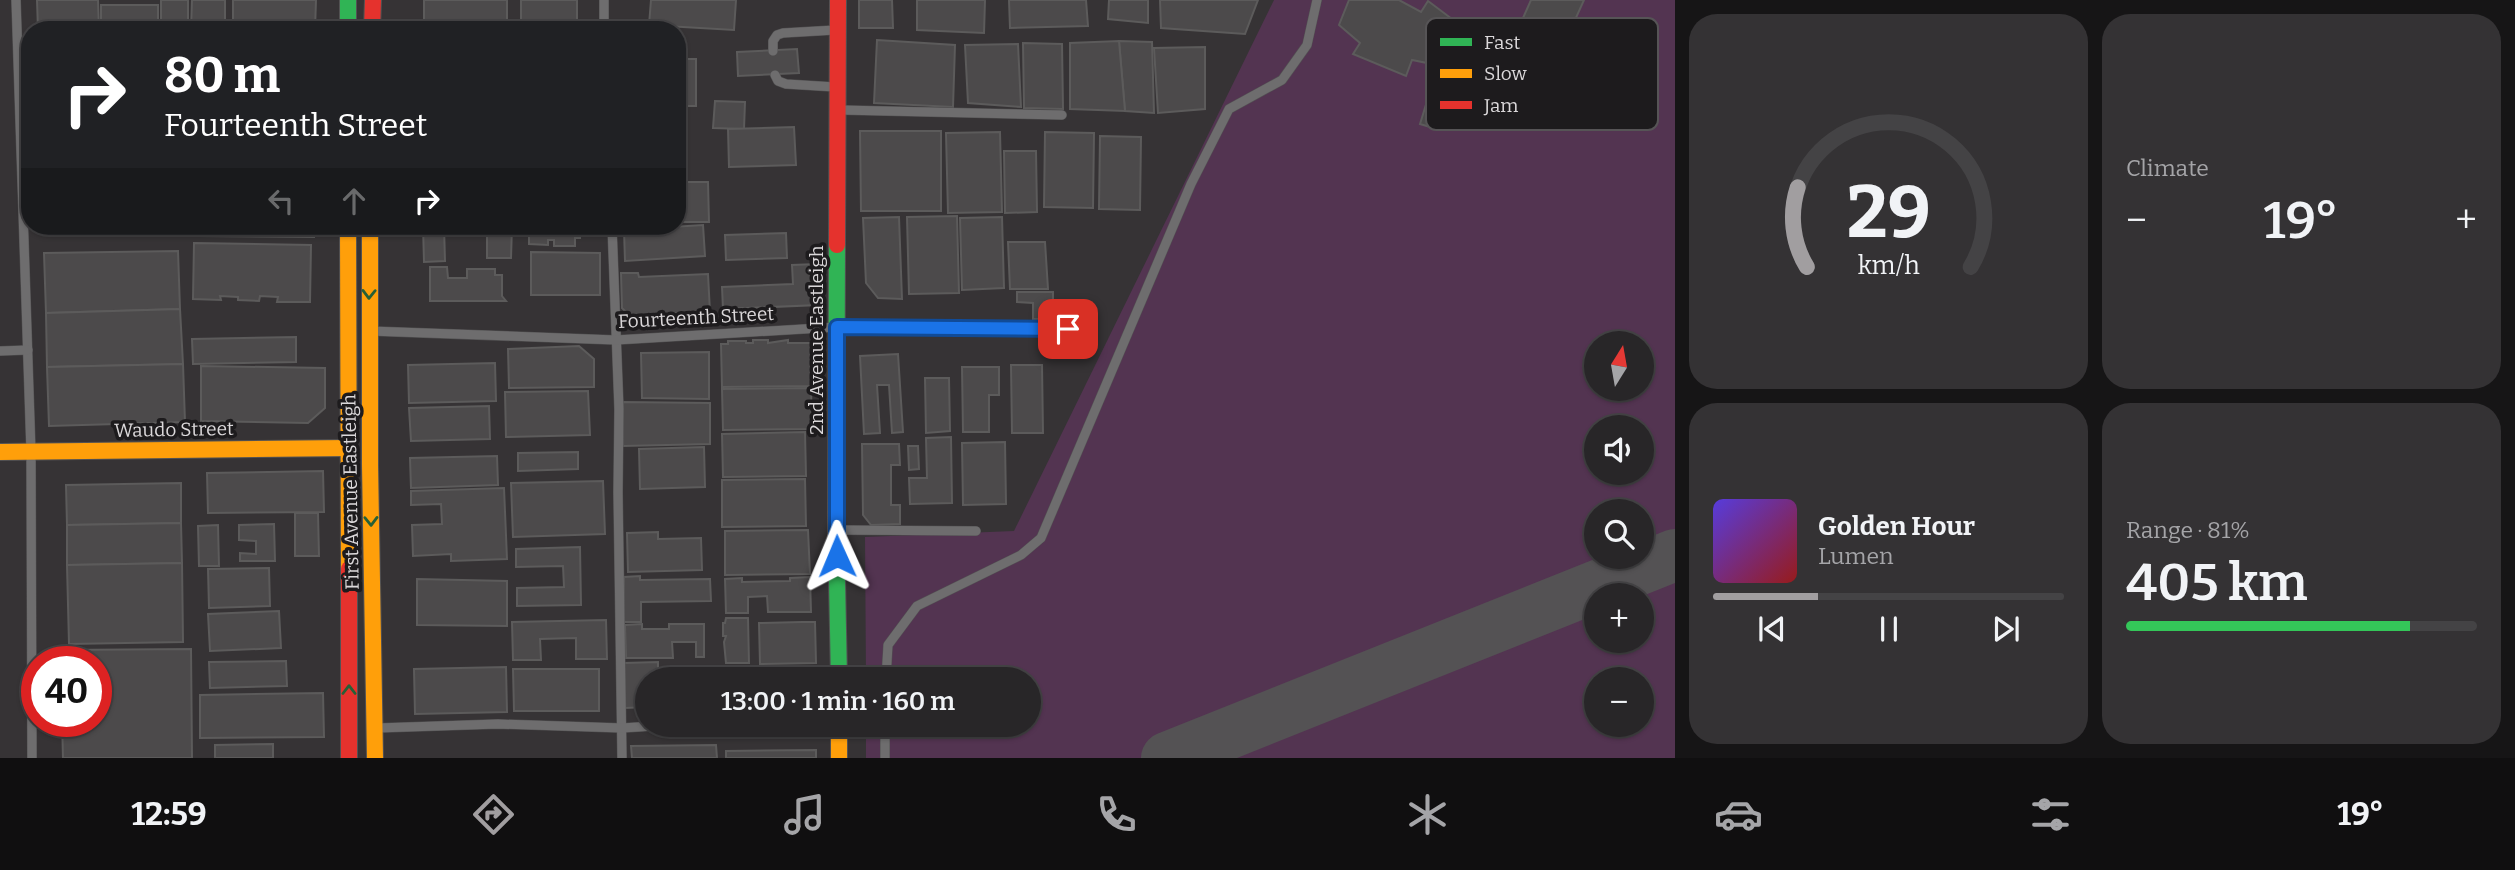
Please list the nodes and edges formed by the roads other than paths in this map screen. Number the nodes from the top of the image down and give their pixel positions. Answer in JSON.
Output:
{"nodes":[{"id":1,"x":16,"y":0,"type":"edge"},
{"id":2,"x":348,"y":0,"type":"edge"},
{"id":3,"x":373,"y":0,"type":"edge"},
{"id":4,"x":604,"y":0,"type":"edge"},
{"id":5,"x":838,"y":0,"type":"edge"},
{"id":6,"x":1317,"y":0,"type":"edge"},
{"id":7,"x":348,"y":21,"type":"edge"},
{"id":8,"x":372,"y":21,"type":"edge"},
{"id":9,"x":604,"y":21,"type":"edge"},
{"id":10,"x":837,"y":29,"type":"junction"},
{"id":11,"x":773,"y":51,"type":"dead end"},
{"id":12,"x":775,"y":75,"type":"dead end"},
{"id":13,"x":836,"y":87,"type":"junction"},
{"id":14,"x":836,"y":110,"type":"junction"},
{"id":15,"x":1062,"y":115,"type":"dead end"},
{"id":16,"x":21,"y":146,"type":"edge"},
{"id":17,"x":24,"y":235,"type":"edge"},
{"id":18,"x":348,"y":235,"type":"edge"},
{"id":19,"x":370,"y":235,"type":"edge"},
{"id":20,"x":612,"y":235,"type":"edge"},
{"id":21,"x":837,"y":327,"type":"junction"},
{"id":22,"x":1068,"y":329,"type":"dead end"},
{"id":23,"x":369,"y":331,"type":"junction"},
{"id":24,"x":616,"y":340,"type":"junction"},
{"id":25,"x":0,"y":351,"type":"edge"},
{"id":26,"x":28,"y":351,"type":"junction"},
{"id":27,"x":349,"y":448,"type":"junction"},
{"id":28,"x":0,"y":452,"type":"edge"},
{"id":29,"x":31,"y":452,"type":"junction"},
{"id":30,"x":836,"y":530,"type":"junction"},
{"id":31,"x":976,"y":531,"type":"dead end"},
{"id":32,"x":839,"y":667,"type":"edge"},
{"id":33,"x":887,"y":667,"type":"edge"},
{"id":34,"x":375,"y":728,"type":"junction"},
{"id":35,"x":635,"y":728,"type":"edge"},
{"id":36,"x":622,"y":729,"type":"junction"},
{"id":37,"x":839,"y":737,"type":"edge"},
{"id":38,"x":885,"y":737,"type":"edge"},
{"id":39,"x":32,"y":758,"type":"edge"},
{"id":40,"x":349,"y":758,"type":"edge"},
{"id":41,"x":375,"y":758,"type":"edge"},
{"id":42,"x":622,"y":758,"type":"edge"},
{"id":43,"x":839,"y":758,"type":"edge"},
{"id":44,"x":885,"y":758,"type":"edge"}],
"edges":[{"from":1,"to":16,"type":"lane"},
{"from":2,"to":7,"type":"main road"},
{"from":3,"to":8,"type":"main road"},
{"from":4,"to":9,"type":"lane"},
{"from":5,"to":10,"type":"main road","name":"2nd Avenue Eastleigh"},
{"from":6,"to":33,"type":"lane"},
{"from":10,"to":11,"type":"lane"},
{"from":10,"to":13,"type":"main road","name":"2nd Avenue Eastleigh"},
{"from":12,"to":13,"type":"lane"},
{"from":13,"to":14,"type":"main road","name":"2nd Avenue Eastleigh"},
{"from":14,"to":15,"type":"lane"},
{"from":14,"to":21,"type":"main road","name":"2nd Avenue Eastleigh"},
{"from":17,"to":26,"type":"lane"},
{"from":18,"to":27,"type":"main road","name":"First Avenue Eastleigh"},
{"from":19,"to":23,"type":"main road","name":"First Avenue Eastleigh","one_way":true},
{"from":20,"to":24,"type":"lane"},
{"from":21,"to":22,"type":"lane","name":"Fourteenth Street"},
{"from":21,"to":24,"type":"lane","name":"Fourteenth Street"},
{"from":21,"to":30,"type":"main road","name":"2nd Avenue Eastleigh"},
{"from":23,"to":24,"type":"lane","name":"Fourteenth Street"},
{"from":23,"to":34,"type":"main road","name":"First Avenue Eastleigh","one_way":true},
{"from":24,"to":36,"type":"lane"},
{"from":25,"to":26,"type":"lane"},
{"from":26,"to":29,"type":"lane"},
{"from":27,"to":29,"type":"main road","name":"Waudo Street"},
{"from":40,"to":27,"type":"main road","name":"First Avenue Eastleigh","one_way":true},
{"from":28,"to":29,"type":"main road","name":"Waudo Street"},
{"from":29,"to":39,"type":"lane"},
{"from":30,"to":31,"type":"lane"},
{"from":30,"to":32,"type":"main road","name":"2nd Avenue Eastleigh"},
{"from":34,"to":36,"type":"lane"},
{"from":34,"to":41,"type":"main road","name":"First Avenue Eastleigh"},
{"from":35,"to":36,"type":"lane"},
{"from":36,"to":42,"type":"lane"},
{"from":37,"to":43,"type":"main road"},
{"from":38,"to":44,"type":"lane"}]}
